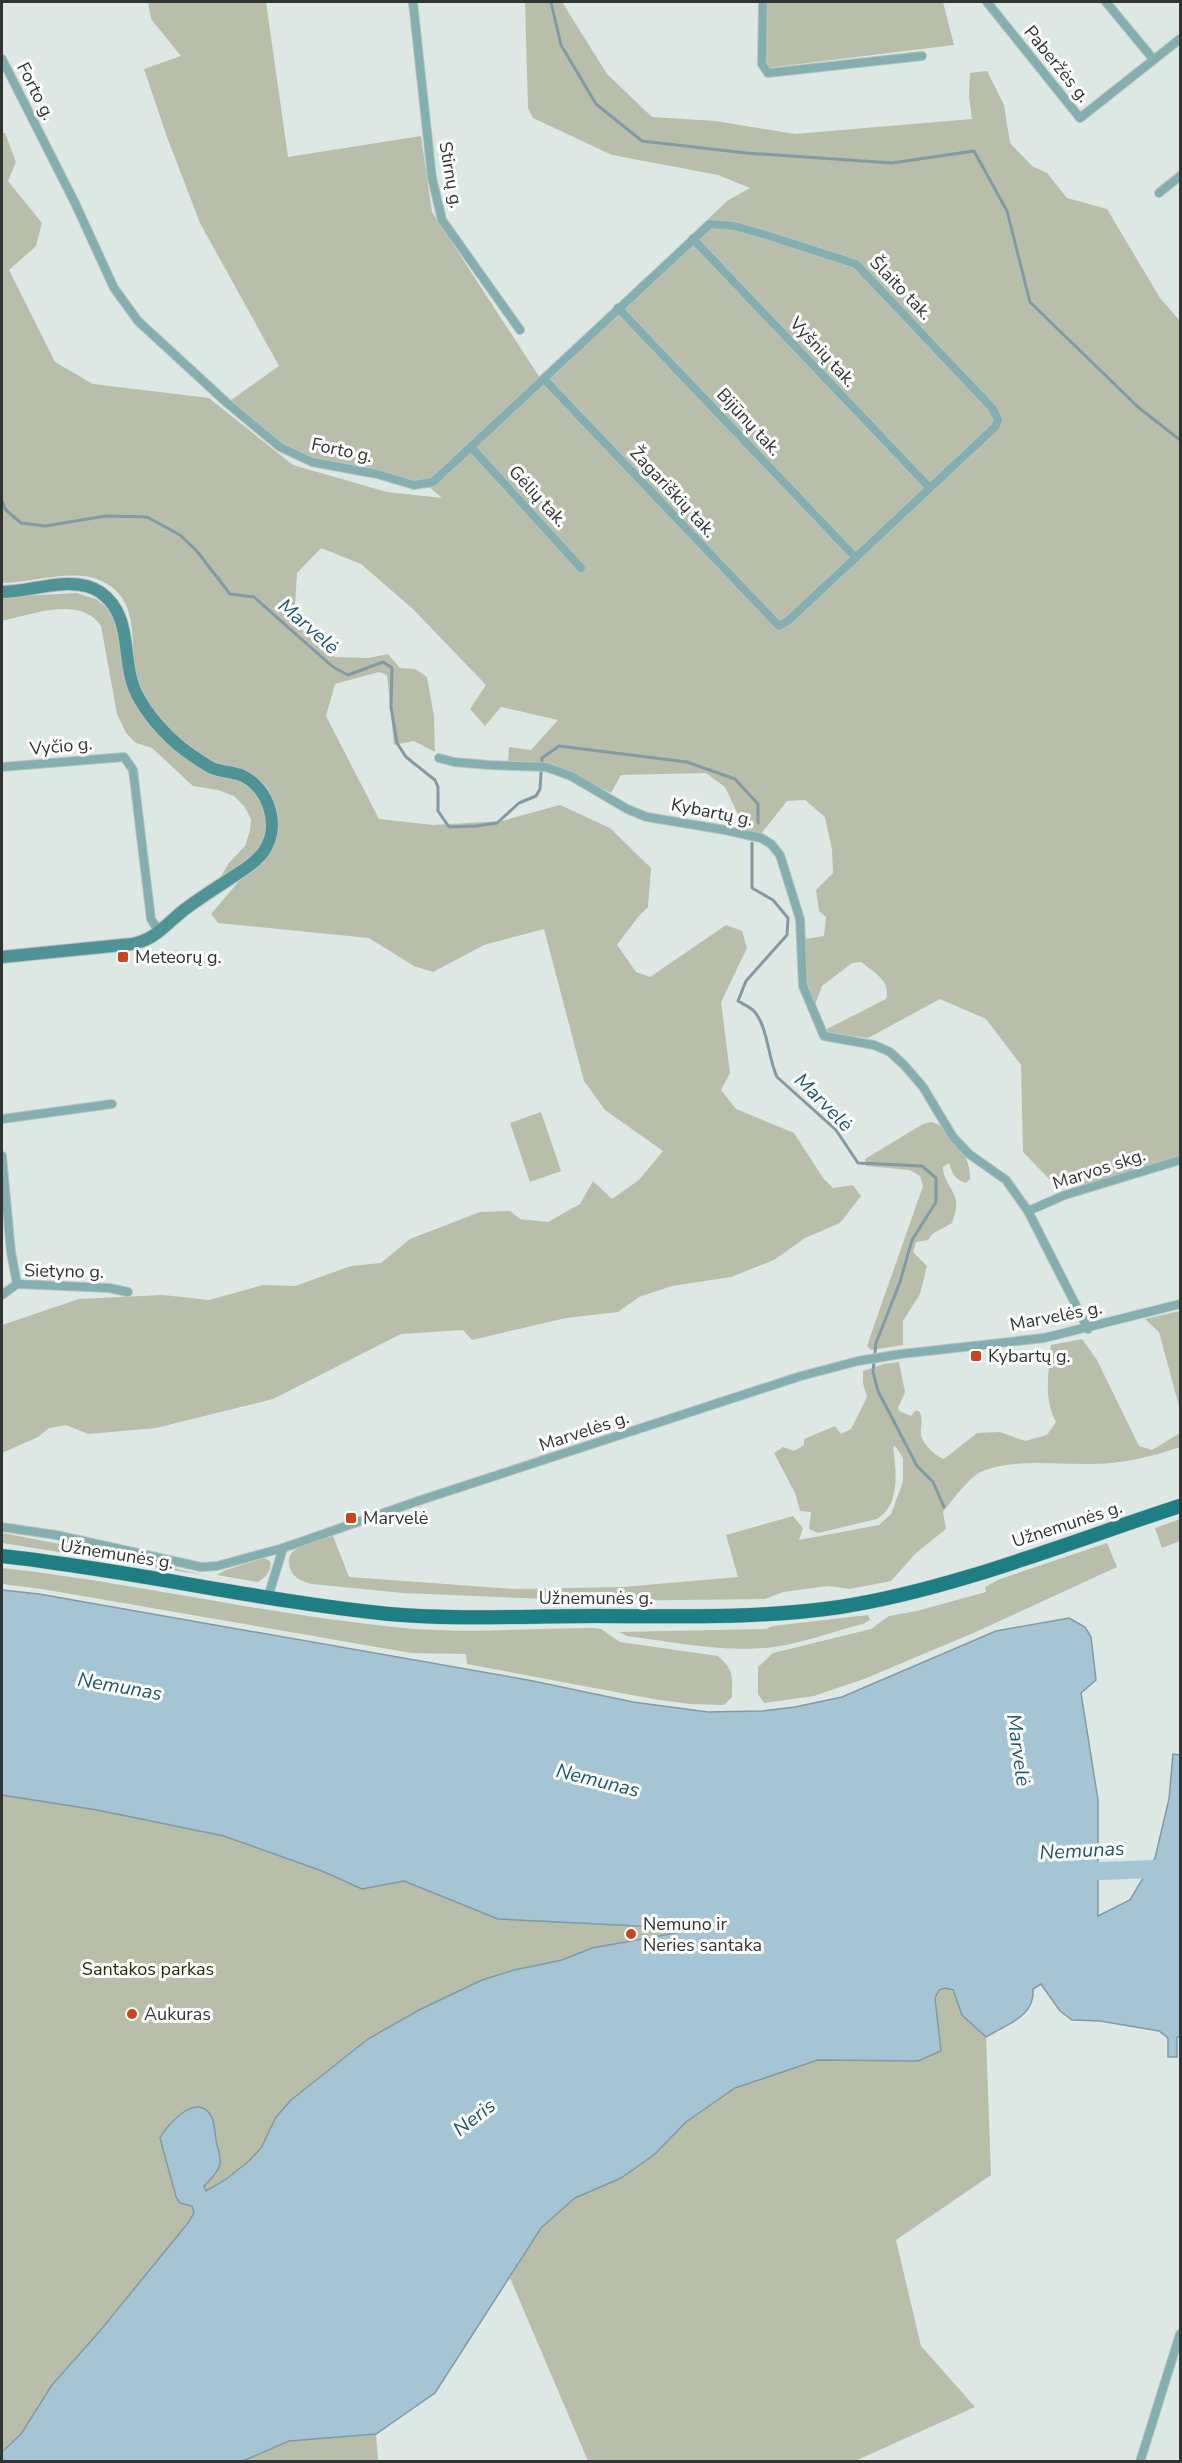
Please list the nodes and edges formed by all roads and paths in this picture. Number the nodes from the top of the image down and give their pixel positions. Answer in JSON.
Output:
{"nodes":[{"id":1,"x":413,"y":2,"type":"edge"},
{"id":2,"x":763,"y":2,"type":"edge"},
{"id":3,"x":987,"y":2,"type":"edge"},
{"id":4,"x":1106,"y":2,"type":"edge"},
{"id":5,"x":1180,"y":39,"type":"edge"},
{"id":6,"x":922,"y":56,"type":"dead end"},
{"id":7,"x":2,"y":59,"type":"edge"},
{"id":8,"x":1154,"y":60,"type":"junction"},
{"id":9,"x":1180,"y":176,"type":"edge"},
{"id":10,"x":1159,"y":193,"type":"dead end"},
{"id":11,"x":710,"y":224,"type":"joint"},
{"id":12,"x":693,"y":239,"type":"junction"},
{"id":13,"x":618,"y":308,"type":"junction"},
{"id":14,"x":520,"y":330,"type":"dead end"},
{"id":15,"x":544,"y":379,"type":"junction"},
{"id":16,"x":471,"y":447,"type":"junction"},
{"id":17,"x":929,"y":488,"type":"junction"},
{"id":18,"x":856,"y":558,"type":"junction"},
{"id":19,"x":581,"y":568,"type":"dead end"},
{"id":20,"x":2,"y":592,"type":"edge"},
{"id":21,"x":439,"y":758,"type":"dead end"},
{"id":22,"x":2,"y":767,"type":"edge"},
{"id":23,"x":160,"y":933,"type":"junction"},
{"id":24,"x":2,"y":957,"type":"edge"},
{"id":25,"x":112,"y":1104,"type":"dead end"},
{"id":26,"x":2,"y":1119,"type":"edge"},
{"id":27,"x":2,"y":1156,"type":"edge"},
{"id":28,"x":1180,"y":1160,"type":"edge"},
{"id":29,"x":1028,"y":1211,"type":"junction"},
{"id":30,"x":17,"y":1284,"type":"junction"},
{"id":31,"x":128,"y":1292,"type":"dead end"},
{"id":32,"x":2,"y":1295,"type":"edge"},
{"id":33,"x":1180,"y":1304,"type":"edge"},
{"id":34,"x":1088,"y":1329,"type":"junction"},
{"id":35,"x":1180,"y":1506,"type":"edge"},
{"id":36,"x":2,"y":1527,"type":"edge"},
{"id":37,"x":283,"y":1548,"type":"junction"},
{"id":38,"x":2,"y":1556,"type":"edge"},
{"id":39,"x":268,"y":1597,"type":"junction"},
{"id":40,"x":1180,"y":2334,"type":"edge"},
{"id":41,"x":1140,"y":2462,"type":"edge"}],
"edges":[{"from":1,"to":14,"type":"street","name":"Stirnų g."},
{"from":2,"to":6,"type":"street"},
{"from":3,"to":8,"type":"street","name":"Paberžės g."},
{"from":4,"to":8,"type":"street"},
{"from":5,"to":8,"type":"street"},
{"from":7,"to":16,"type":"street","name":"Forto g."},
{"from":9,"to":10,"type":"street"},
{"from":11,"to":12,"type":"street","name":"Forto g."},
{"from":11,"to":17,"type":"street","name":"Šlaito tak."},
{"from":12,"to":13,"type":"street","name":"Forto g."},
{"from":12,"to":17,"type":"street","name":"Vyšnių tak."},
{"from":13,"to":15,"type":"street","name":"Forto g."},
{"from":13,"to":18,"type":"street","name":"Bijūnų tak."},
{"from":15,"to":16,"type":"street","name":"Forto g."},
{"from":15,"to":18,"type":"street","name":"Žagariškių tak."},
{"from":16,"to":19,"type":"street","name":"Gėlių tak."},
{"from":17,"to":18,"type":"street"},
{"from":20,"to":23,"type":"street"},
{"from":21,"to":29,"type":"street","name":"Kybartų g."},
{"from":22,"to":23,"type":"street","name":"Vyčio g."},
{"from":23,"to":24,"type":"street"},
{"from":25,"to":26,"type":"street"},
{"from":27,"to":30,"type":"street"},
{"from":28,"to":29,"type":"street","name":"Marvos skg."},
{"from":29,"to":34,"type":"street","name":"Kybartų g."},
{"from":30,"to":31,"type":"street","name":"Sietyno g."},
{"from":30,"to":32,"type":"street","name":"Sietyno g."},
{"from":33,"to":34,"type":"street","name":"Marvelės g."},
{"from":34,"to":37,"type":"street","name":"Marvelės g."},
{"from":35,"to":39,"type":"main road","name":"Užnemunės g."},
{"from":36,"to":37,"type":"street","name":"Marvelės g."},
{"from":37,"to":39,"type":"street"},
{"from":38,"to":39,"type":"main road","name":"Užnemunės g."},
{"from":40,"to":41,"type":"street"}]}
